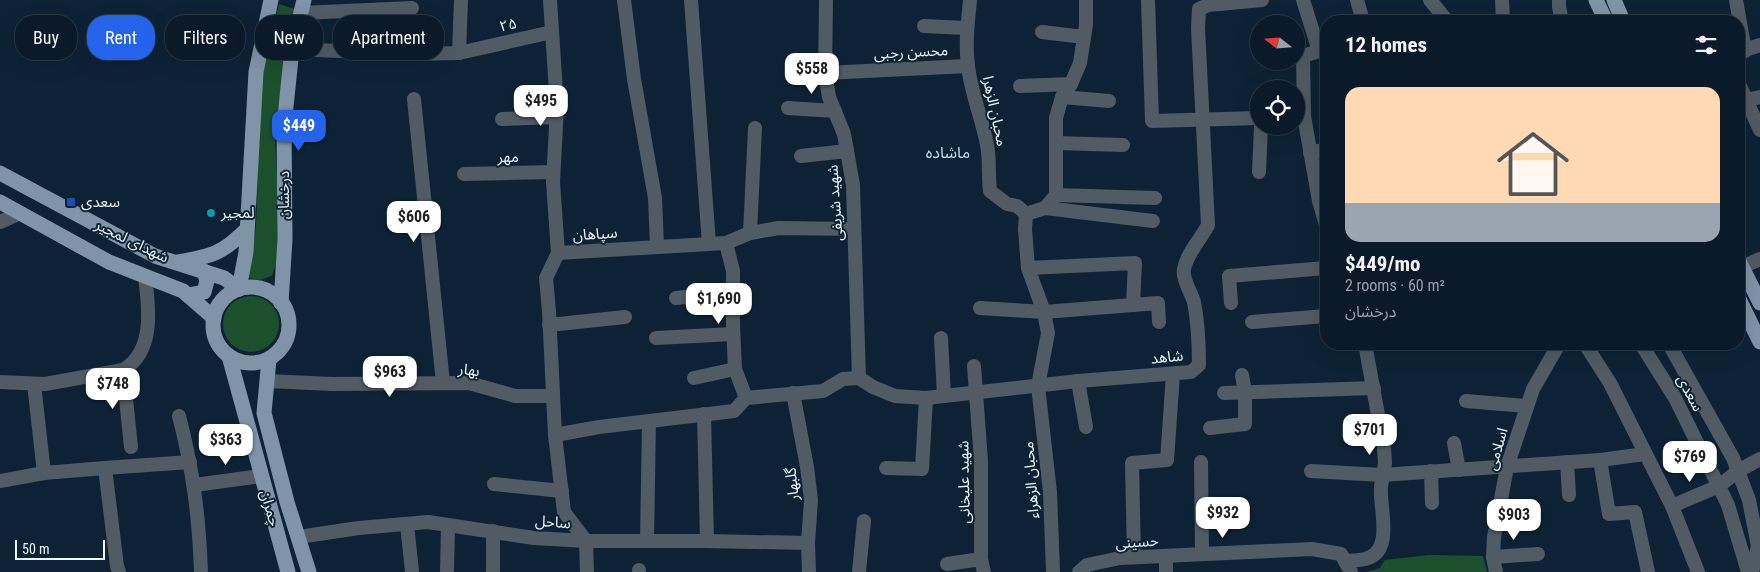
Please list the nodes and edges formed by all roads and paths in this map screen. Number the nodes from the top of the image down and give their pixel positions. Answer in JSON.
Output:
{"nodes":[{"id":1,"x":271,"y":0,"type":"edge"},
{"id":2,"x":461,"y":0,"type":"edge"},
{"id":3,"x":550,"y":0,"type":"edge"},
{"id":4,"x":624,"y":0,"type":"edge"},
{"id":5,"x":690,"y":0,"type":"edge"},
{"id":6,"x":826,"y":0,"type":"edge"},
{"id":7,"x":970,"y":0,"type":"edge"},
{"id":8,"x":1086,"y":0,"type":"edge"},
{"id":9,"x":1148,"y":0,"type":"edge"},
{"id":10,"x":1262,"y":0,"type":"edge"},
{"id":11,"x":1303,"y":0,"type":"edge"},
{"id":12,"x":1357,"y":0,"type":"edge"},
{"id":13,"x":1430,"y":0,"type":"edge"},
{"id":14,"x":1502,"y":0,"type":"edge"},
{"id":15,"x":1559,"y":0,"type":"edge"},
{"id":16,"x":1596,"y":0,"type":"edge"},
{"id":17,"x":1615,"y":0,"type":"edge"},
{"id":18,"x":1736,"y":0,"type":"edge"},
{"id":19,"x":301,"y":4,"type":"edge"},
{"id":20,"x":412,"y":8,"type":"dead end"},
{"id":21,"x":1361,"y":15,"type":"edge"},
{"id":22,"x":1442,"y":15,"type":"edge"},
{"id":23,"x":1503,"y":15,"type":"edge"},
{"id":24,"x":1561,"y":15,"type":"edge"},
{"id":25,"x":1603,"y":15,"type":"edge"},
{"id":26,"x":1621,"y":15,"type":"edge"},
{"id":27,"x":1738,"y":15,"type":"edge"},
{"id":28,"x":924,"y":26,"type":"dead end"},
{"id":29,"x":966,"y":28,"type":"junction"},
{"id":30,"x":552,"y":32,"type":"junction"},
{"id":31,"x":1042,"y":32,"type":"dead end"},
{"id":32,"x":1084,"y":37,"type":"junction"},
{"id":33,"x":1760,"y":45,"type":"edge"},
{"id":34,"x":323,"y":50,"type":"edge"},
{"id":35,"x":1745,"y":50,"type":"edge"},
{"id":36,"x":459,"y":53,"type":"junction"},
{"id":37,"x":291,"y":60,"type":"edge"},
{"id":38,"x":968,"y":66,"type":"junction"},
{"id":39,"x":824,"y":73,"type":"junction"},
{"id":40,"x":1302,"y":80,"type":"edge"},
{"id":41,"x":1071,"y":84,"type":"junction"},
{"id":42,"x":1020,"y":86,"type":"dead end"},
{"id":43,"x":1760,"y":96,"type":"edge"},
{"id":44,"x":1062,"y":97,"type":"junction"},
{"id":45,"x":414,"y":99,"type":"dead end"},
{"id":46,"x":1745,"y":100,"type":"joint"},
{"id":47,"x":1109,"y":101,"type":"dead end"},
{"id":48,"x":788,"y":108,"type":"dead end"},
{"id":49,"x":835,"y":111,"type":"junction"},
{"id":50,"x":556,"y":117,"type":"junction"},
{"id":51,"x":1250,"y":118,"type":"edge"},
{"id":52,"x":502,"y":119,"type":"dead end"},
{"id":53,"x":1202,"y":119,"type":"junction"},
{"id":54,"x":755,"y":128,"type":"dead end"},
{"id":55,"x":1760,"y":130,"type":"edge"},
{"id":56,"x":1305,"y":134,"type":"edge"},
{"id":57,"x":1261,"y":135,"type":"edge"},
{"id":58,"x":1056,"y":143,"type":"junction"},
{"id":59,"x":1124,"y":144,"type":"dead end"},
{"id":60,"x":1320,"y":150,"type":"edge"},
{"id":61,"x":847,"y":151,"type":"junction"},
{"id":62,"x":1310,"y":153,"type":"junction"},
{"id":63,"x":801,"y":156,"type":"dead end"},
{"id":64,"x":554,"y":172,"type":"junction"},
{"id":65,"x":1259,"y":172,"type":"dead end"},
{"id":66,"x":0,"y":173,"type":"edge"},
{"id":67,"x":464,"y":174,"type":"dead end"},
{"id":68,"x":1320,"y":192,"type":"edge"},
{"id":69,"x":1056,"y":195,"type":"junction"},
{"id":70,"x":1155,"y":198,"type":"dead end"},
{"id":71,"x":0,"y":202,"type":"edge"},
{"id":72,"x":1045,"y":208,"type":"junction"},
{"id":73,"x":20,"y":213,"type":"junction"},
{"id":74,"x":1026,"y":214,"type":"junction"},
{"id":75,"x":1152,"y":221,"type":"dead end"},
{"id":76,"x":0,"y":222,"type":"edge"},
{"id":77,"x":247,"y":229,"type":"junction"},
{"id":78,"x":854,"y":229,"type":"junction"},
{"id":79,"x":750,"y":233,"type":"junction"},
{"id":80,"x":726,"y":243,"type":"junction"},
{"id":81,"x":709,"y":244,"type":"junction"},
{"id":82,"x":657,"y":246,"type":"junction"},
{"id":83,"x":558,"y":253,"type":"junction"},
{"id":84,"x":1760,"y":259,"type":"edge"},
{"id":85,"x":176,"y":263,"type":"junction"},
{"id":86,"x":1745,"y":263,"type":"edge"},
{"id":87,"x":1028,"y":268,"type":"junction"},
{"id":88,"x":1320,"y":268,"type":"edge"},
{"id":89,"x":204,"y":271,"type":"junction"},
{"id":90,"x":1745,"y":273,"type":"edge"},
{"id":91,"x":145,"y":276,"type":"junction"},
{"id":92,"x":239,"y":289,"type":"junction"},
{"id":93,"x":733,"y":292,"type":"junction"},
{"id":94,"x":188,"y":296,"type":"junction"},
{"id":95,"x":676,"y":298,"type":"dead end"},
{"id":96,"x":1759,"y":300,"type":"edge"},
{"id":97,"x":281,"y":302,"type":"junction"},
{"id":98,"x":1231,"y":303,"type":"dead end"},
{"id":99,"x":1133,"y":305,"type":"junction"},
{"id":100,"x":980,"y":308,"type":"dead end"},
{"id":101,"x":1745,"y":311,"type":"edge"},
{"id":102,"x":1044,"y":312,"type":"junction"},
{"id":103,"x":1320,"y":316,"type":"edge"},
{"id":104,"x":214,"y":318,"type":"junction"},
{"id":105,"x":625,"y":318,"type":"dead end"},
{"id":106,"x":1159,"y":322,"type":"dead end"},
{"id":107,"x":1252,"y":322,"type":"dead end"},
{"id":108,"x":549,"y":325,"type":"junction"},
{"id":109,"x":733,"y":334,"type":"junction"},
{"id":110,"x":656,"y":338,"type":"dead end"},
{"id":111,"x":941,"y":338,"type":"dead end"},
{"id":112,"x":1760,"y":342,"type":"edge"},
{"id":113,"x":1366,"y":350,"type":"edge"},
{"id":114,"x":1553,"y":350,"type":"edge"},
{"id":115,"x":1589,"y":350,"type":"edge"},
{"id":116,"x":1645,"y":350,"type":"edge"},
{"id":117,"x":1672,"y":350,"type":"edge"},
{"id":118,"x":229,"y":356,"type":"junction"},
{"id":119,"x":269,"y":359,"type":"junction"},
{"id":120,"x":974,"y":366,"type":"dead end"},
{"id":121,"x":735,"y":369,"type":"junction"},
{"id":122,"x":123,"y":370,"type":"junction"},
{"id":123,"x":1173,"y":374,"type":"junction"},
{"id":124,"x":1242,"y":375,"type":"dead end"},
{"id":125,"x":694,"y":378,"type":"dead end"},
{"id":126,"x":859,"y":378,"type":"junction"},
{"id":127,"x":268,"y":380,"type":"junction"},
{"id":128,"x":0,"y":382,"type":"edge"},
{"id":129,"x":1078,"y":382,"type":"junction"},
{"id":130,"x":34,"y":384,"type":"junction"},
{"id":131,"x":444,"y":384,"type":"junction"},
{"id":132,"x":1038,"y":386,"type":"junction"},
{"id":133,"x":1374,"y":388,"type":"junction"},
{"id":134,"x":976,"y":392,"type":"junction"},
{"id":135,"x":1245,"y":392,"type":"junction"},
{"id":136,"x":793,"y":393,"type":"junction"},
{"id":137,"x":1224,"y":393,"type":"dead end"},
{"id":138,"x":552,"y":396,"type":"junction"},
{"id":139,"x":944,"y":396,"type":"junction"},
{"id":140,"x":746,"y":398,"type":"junction"},
{"id":141,"x":926,"y":398,"type":"junction"},
{"id":142,"x":1466,"y":400,"type":"dead end"},
{"id":143,"x":1527,"y":406,"type":"junction"},
{"id":144,"x":704,"y":414,"type":"junction"},
{"id":145,"x":179,"y":416,"type":"dead end"},
{"id":146,"x":648,"y":421,"type":"junction"},
{"id":147,"x":1086,"y":427,"type":"dead end"},
{"id":148,"x":1210,"y":428,"type":"dead end"},
{"id":149,"x":555,"y":436,"type":"junction"},
{"id":150,"x":1454,"y":444,"type":"dead end"},
{"id":151,"x":131,"y":447,"type":"dead end"},
{"id":152,"x":1645,"y":454,"type":"junction"},
{"id":153,"x":1760,"y":459,"type":"edge"},
{"id":154,"x":1600,"y":460,"type":"junction"},
{"id":155,"x":190,"y":462,"type":"junction"},
{"id":156,"x":1201,"y":462,"type":"dead end"},
{"id":157,"x":1567,"y":462,"type":"junction"},
{"id":158,"x":1507,"y":467,"type":"junction"},
{"id":159,"x":105,"y":468,"type":"junction"},
{"id":160,"x":886,"y":468,"type":"dead end"},
{"id":161,"x":1459,"y":470,"type":"junction"},
{"id":162,"x":1311,"y":471,"type":"dead end"},
{"id":163,"x":1738,"y":471,"type":"junction"},
{"id":164,"x":1432,"y":472,"type":"junction"},
{"id":165,"x":44,"y":473,"type":"junction"},
{"id":166,"x":1382,"y":474,"type":"junction"},
{"id":167,"x":261,"y":476,"type":"junction"},
{"id":168,"x":0,"y":481,"type":"edge"},
{"id":169,"x":494,"y":484,"type":"dead end"},
{"id":170,"x":194,"y":485,"type":"junction"},
{"id":171,"x":1719,"y":486,"type":"junction"},
{"id":172,"x":562,"y":492,"type":"junction"},
{"id":173,"x":1569,"y":495,"type":"dead end"},
{"id":174,"x":1432,"y":503,"type":"dead end"},
{"id":175,"x":1672,"y":506,"type":"junction"},
{"id":176,"x":864,"y":521,"type":"dead end"},
{"id":177,"x":407,"y":524,"type":"junction"},
{"id":178,"x":448,"y":525,"type":"junction"},
{"id":179,"x":493,"y":532,"type":"junction"},
{"id":180,"x":298,"y":536,"type":"junction"},
{"id":181,"x":586,"y":541,"type":"junction"},
{"id":182,"x":647,"y":541,"type":"junction"},
{"id":183,"x":707,"y":541,"type":"junction"},
{"id":184,"x":808,"y":544,"type":"junction"},
{"id":185,"x":1202,"y":554,"type":"junction"},
{"id":186,"x":1538,"y":554,"type":"dead end"},
{"id":187,"x":1166,"y":556,"type":"junction"},
{"id":188,"x":1134,"y":558,"type":"junction"},
{"id":189,"x":1493,"y":558,"type":"junction"},
{"id":190,"x":946,"y":564,"type":"dead end"},
{"id":191,"x":982,"y":565,"type":"edge"},
{"id":192,"x":1348,"y":567,"type":"edge"},
{"id":193,"x":493,"y":570,"type":"dead end"},
{"id":194,"x":119,"y":572,"type":"edge"},
{"id":195,"x":201,"y":572,"type":"edge"},
{"id":196,"x":288,"y":572,"type":"edge"},
{"id":197,"x":310,"y":572,"type":"edge"},
{"id":198,"x":412,"y":572,"type":"edge"},
{"id":199,"x":447,"y":572,"type":"edge"},
{"id":200,"x":588,"y":572,"type":"edge"},
{"id":201,"x":809,"y":572,"type":"edge"},
{"id":202,"x":859,"y":572,"type":"edge"},
{"id":203,"x":1052,"y":572,"type":"edge"},
{"id":204,"x":1079,"y":572,"type":"edge"},
{"id":205,"x":1166,"y":572,"type":"edge"},
{"id":206,"x":1496,"y":572,"type":"edge"},
{"id":207,"x":1648,"y":572,"type":"edge"},
{"id":208,"x":1698,"y":572,"type":"edge"},
{"id":209,"x":1748,"y":572,"type":"edge"},
{"id":210,"x":1752,"y":572,"type":"edge"}],
"edges":[{"from":1,"to":77,"type":"main road"},
{"from":2,"to":36,"type":"street"},
{"from":3,"to":30,"type":"street","name":"سپاهان"},
{"from":4,"to":82,"type":"street"},
{"from":5,"to":81,"type":"street"},
{"from":6,"to":39,"type":"street","name":"شهید شریفی"},
{"from":7,"to":29,"type":"street","name":"محبان الزهرا"},
{"from":8,"to":32,"type":"street"},
{"from":9,"to":53,"type":"street"},
{"from":10,"to":53,"type":"street","name":"شاهد"},
{"from":11,"to":40,"type":"street"},
{"from":12,"to":21,"type":"street"},
{"from":13,"to":22,"type":"street"},
{"from":14,"to":23,"type":"street"},
{"from":15,"to":24,"type":"street"},
{"from":16,"to":25,"type":"main road"},
{"from":17,"to":26,"type":"main road"},
{"from":18,"to":27,"type":"street"},
{"from":19,"to":20,"type":"street"},
{"from":28,"to":29,"type":"street"},
{"from":29,"to":38,"type":"street","name":"محبان الزهرا"},
{"from":30,"to":36,"type":"street","name":"۲۵"},
{"from":30,"to":50,"type":"street","name":"سپاهان"},
{"from":31,"to":32,"type":"street"},
{"from":32,"to":41,"type":"street"},
{"from":33,"to":35,"type":"street"},
{"from":34,"to":36,"type":"street","name":"۲۵"},
{"from":37,"to":97,"type":"main road","name":"درخشان"},
{"from":38,"to":39,"type":"street","name":"محسن رجبی"},
{"from":38,"to":74,"type":"street","name":"محبان الزهرا"},
{"from":39,"to":49,"type":"street","name":"شهید شریفی"},
{"from":41,"to":42,"type":"street"},
{"from":41,"to":44,"type":"street"},
{"from":43,"to":46,"type":"street"},
{"from":44,"to":47,"type":"street"},
{"from":44,"to":58,"type":"street"},
{"from":45,"to":131,"type":"street"},
{"from":46,"to":55,"type":"street"},
{"from":48,"to":49,"type":"street"},
{"from":49,"to":61,"type":"street","name":"شهید شریفی"},
{"from":50,"to":52,"type":"street"},
{"from":50,"to":64,"type":"street","name":"سپاهان"},
{"from":51,"to":53,"type":"street"},
{"from":53,"to":123,"type":"street","name":"شاهد"},
{"from":54,"to":79,"type":"street"},
{"from":56,"to":62,"type":"street"},
{"from":57,"to":65,"type":"street"},
{"from":58,"to":59,"type":"street"},
{"from":58,"to":69,"type":"street"},
{"from":60,"to":62,"type":"street"},
{"from":61,"to":63,"type":"street"},
{"from":61,"to":78,"type":"street","name":"شهید شریفی"},
{"from":62,"to":68,"type":"street"},
{"from":64,"to":67,"type":"street","name":"مهر"},
{"from":64,"to":83,"type":"street","name":"سپاهان"},
{"from":66,"to":85,"type":"main road","name":"شهدای لمجیر"},
{"from":69,"to":70,"type":"street"},
{"from":69,"to":72,"type":"street"},
{"from":71,"to":73,"type":"main road","name":"شهدای لمجیر"},
{"from":72,"to":74,"type":"street"},
{"from":72,"to":75,"type":"street"},
{"from":73,"to":76,"type":"street"},
{"from":73,"to":91,"type":"main road","name":"شهدای لمجیر"},
{"from":74,"to":87,"type":"street"},
{"from":77,"to":85,"type":"main road"},
{"from":77,"to":92,"type":"main road"},
{"from":78,"to":79,"type":"street","name":"سپاهان"},
{"from":78,"to":126,"type":"street","name":"شهید شریفی"},
{"from":79,"to":80,"type":"street","name":"سپاهان"},
{"from":80,"to":81,"type":"street","name":"سپاهان"},
{"from":80,"to":93,"type":"street"},
{"from":81,"to":82,"type":"street","name":"سپاهان"},
{"from":82,"to":83,"type":"street","name":"سپاهان"},
{"from":83,"to":108,"type":"street"},
{"from":84,"to":86,"type":"street"},
{"from":85,"to":89,"type":"main road","name":"شهدای لمجیر"},
{"from":87,"to":99,"type":"street"},
{"from":87,"to":102,"type":"street"},
{"from":88,"to":98,"type":"street"},
{"from":89,"to":92,"type":"main road","name":"شهدای لمجیر"},
{"from":89,"to":94,"type":"main road"},
{"from":90,"to":96,"type":"main road"},
{"from":91,"to":94,"type":"main road","name":"شهدای لمجیر"},
{"from":91,"to":122,"type":"street"},
{"from":92,"to":97,"type":"main road"},
{"from":92,"to":104,"type":"main road"},
{"from":93,"to":95,"type":"street"},
{"from":93,"to":109,"type":"street"},
{"from":94,"to":104,"type":"main road","name":"شهدای لمجیر"},
{"from":97,"to":119,"type":"main road"},
{"from":99,"to":102,"type":"street"},
{"from":99,"to":106,"type":"street"},
{"from":100,"to":102,"type":"street"},
{"from":101,"to":112,"type":"main road"},
{"from":102,"to":132,"type":"street"},
{"from":103,"to":107,"type":"street"},
{"from":104,"to":118,"type":"main road"},
{"from":105,"to":108,"type":"street"},
{"from":108,"to":138,"type":"street"},
{"from":109,"to":110,"type":"street"},
{"from":109,"to":121,"type":"street"},
{"from":111,"to":139,"type":"street"},
{"from":113,"to":133,"type":"street","name":"حسینی"},
{"from":114,"to":143,"type":"street","name":"اسلامی"},
{"from":115,"to":152,"type":"street"},
{"from":116,"to":171,"type":"street","name":"سعدی"},
{"from":117,"to":163,"type":"street","name":"سعدی"},
{"from":118,"to":119,"type":"main road"},
{"from":118,"to":167,"type":"main road","name":"چمران"},
{"from":119,"to":127,"type":"main road","name":"چمران"},
{"from":120,"to":134,"type":"street","name":"شهید علیخانی"},
{"from":121,"to":125,"type":"street"},
{"from":121,"to":140,"type":"street"},
{"from":122,"to":130,"type":"street"},
{"from":122,"to":151,"type":"street"},
{"from":123,"to":129,"type":"street","name":"شاهد"},
{"from":123,"to":188,"type":"street"},
{"from":124,"to":135,"type":"street"},
{"from":126,"to":136,"type":"street"},
{"from":126,"to":141,"type":"street","name":"شاهد"},
{"from":127,"to":131,"type":"street","name":"بهار"},
{"from":127,"to":180,"type":"main road","name":"چمران"},
{"from":128,"to":130,"type":"street"},
{"from":129,"to":132,"type":"street","name":"شاهد"},
{"from":129,"to":147,"type":"street"},
{"from":130,"to":165,"type":"street"},
{"from":131,"to":138,"type":"street","name":"بهار"},
{"from":132,"to":134,"type":"street","name":"شاهد"},
{"from":132,"to":203,"type":"street","name":"محبان الزهراء"},
{"from":133,"to":135,"type":"street"},
{"from":133,"to":166,"type":"street","name":"حسینی"},
{"from":134,"to":139,"type":"street","name":"شاهد"},
{"from":134,"to":191,"type":"street","name":"شهید علیخانی"},
{"from":135,"to":137,"type":"street"},
{"from":135,"to":148,"type":"street"},
{"from":136,"to":140,"type":"street"},
{"from":136,"to":184,"type":"street","name":"گلبهار"},
{"from":138,"to":149,"type":"street"},
{"from":139,"to":141,"type":"street","name":"شاهد"},
{"from":140,"to":144,"type":"street"},
{"from":141,"to":160,"type":"street"},
{"from":142,"to":143,"type":"street"},
{"from":143,"to":158,"type":"street","name":"اسلامی"},
{"from":144,"to":146,"type":"street"},
{"from":144,"to":183,"type":"street"},
{"from":145,"to":155,"type":"street"},
{"from":146,"to":149,"type":"street"},
{"from":146,"to":182,"type":"street"},
{"from":149,"to":172,"type":"street"},
{"from":150,"to":161,"type":"street"},
{"from":152,"to":154,"type":"street"},
{"from":152,"to":175,"type":"street"},
{"from":153,"to":163,"type":"street"},
{"from":154,"to":157,"type":"street"},
{"from":154,"to":207,"type":"street"},
{"from":155,"to":159,"type":"street"},
{"from":155,"to":170,"type":"street"},
{"from":156,"to":185,"type":"street"},
{"from":157,"to":158,"type":"street"},
{"from":157,"to":173,"type":"street"},
{"from":158,"to":161,"type":"street"},
{"from":158,"to":189,"type":"street","name":"اسلامی"},
{"from":159,"to":165,"type":"street"},
{"from":159,"to":194,"type":"street"},
{"from":161,"to":164,"type":"street"},
{"from":162,"to":166,"type":"street"},
{"from":163,"to":171,"type":"street"},
{"from":163,"to":210,"type":"street","name":"سعدی"},
{"from":164,"to":166,"type":"street"},
{"from":164,"to":174,"type":"street"},
{"from":165,"to":168,"type":"street"},
{"from":166,"to":192,"type":"street","name":"حسینی"},
{"from":167,"to":170,"type":"street"},
{"from":167,"to":196,"type":"main road","name":"چمران"},
{"from":169,"to":172,"type":"street"},
{"from":170,"to":195,"type":"street"},
{"from":171,"to":175,"type":"street"},
{"from":171,"to":209,"type":"street","name":"سعدی"},
{"from":172,"to":181,"type":"street"},
{"from":175,"to":208,"type":"street"},
{"from":176,"to":202,"type":"street"},
{"from":177,"to":178,"type":"street","name":"ساحل"},
{"from":177,"to":180,"type":"street","name":"ساحل"},
{"from":177,"to":198,"type":"street"},
{"from":178,"to":179,"type":"street","name":"ساحل"},
{"from":178,"to":199,"type":"street"},
{"from":179,"to":181,"type":"street","name":"ساحل"},
{"from":179,"to":193,"type":"street"},
{"from":180,"to":197,"type":"main road","name":"چمران"},
{"from":181,"to":182,"type":"street","name":"ساحل"},
{"from":181,"to":200,"type":"street"},
{"from":182,"to":183,"type":"street","name":"ساحل"},
{"from":183,"to":184,"type":"street","name":"ساحل"},
{"from":184,"to":201,"type":"street","name":"گلبهار"},
{"from":185,"to":187,"type":"street","name":"حسینی"},
{"from":185,"to":192,"type":"street","name":"حسینی"},
{"from":186,"to":189,"type":"street"},
{"from":187,"to":188,"type":"street","name":"حسینی"},
{"from":187,"to":205,"type":"street"},
{"from":188,"to":204,"type":"street","name":"حسینی"},
{"from":189,"to":206,"type":"street","name":"اسلامی"},
{"from":190,"to":191,"type":"street"}]}
